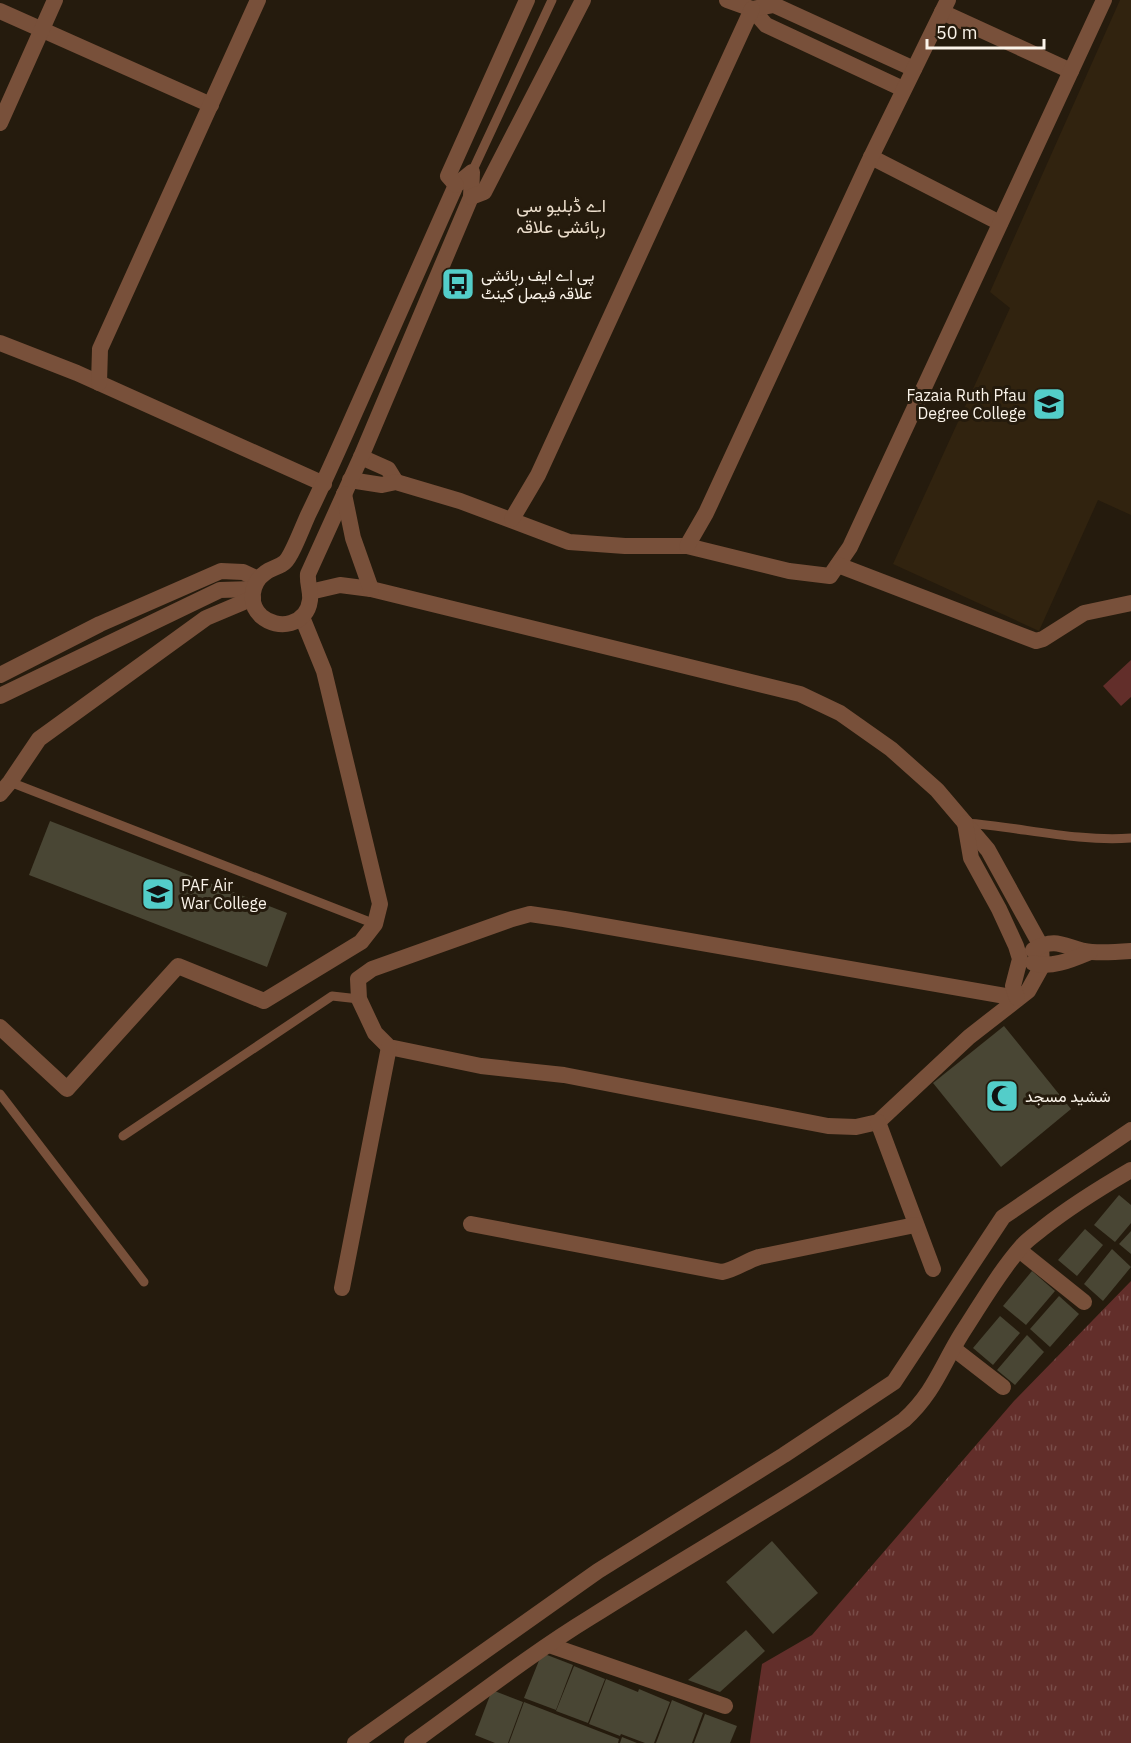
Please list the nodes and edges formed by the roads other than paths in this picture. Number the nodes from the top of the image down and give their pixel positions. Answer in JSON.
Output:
{"nodes":[{"id":1,"x":55,"y":0,"type":"edge"},
{"id":2,"x":258,"y":0,"type":"edge"},
{"id":3,"x":527,"y":0,"type":"edge"},
{"id":4,"x":552,"y":0,"type":"edge"},
{"id":5,"x":583,"y":0,"type":"edge"},
{"id":6,"x":727,"y":0,"type":"edge"},
{"id":7,"x":1104,"y":0,"type":"edge"},
{"id":8,"x":945,"y":6,"type":"edge"},
{"id":9,"x":752,"y":9,"type":"junction"},
{"id":10,"x":0,"y":11,"type":"edge"},
{"id":11,"x":43,"y":30,"type":"junction"},
{"id":12,"x":914,"y":69,"type":"junction"},
{"id":13,"x":1071,"y":71,"type":"junction"},
{"id":14,"x":903,"y":89,"type":"junction"},
{"id":15,"x":211,"y":105,"type":"junction"},
{"id":16,"x":0,"y":123,"type":"edge"},
{"id":17,"x":871,"y":157,"type":"junction"},
{"id":18,"x":472,"y":172,"type":"junction"},
{"id":19,"x":456,"y":185,"type":"junction"},
{"id":20,"x":471,"y":197,"type":"junction"},
{"id":21,"x":1000,"y":223,"type":"junction"},
{"id":22,"x":0,"y":343,"type":"edge"},
{"id":23,"x":99,"y":383,"type":"junction"},
{"id":24,"x":364,"y":392,"type":"junction"},
{"id":25,"x":385,"y":399,"type":"junction"},
{"id":26,"x":361,"y":457,"type":"junction"},
{"id":27,"x":396,"y":482,"type":"junction"},
{"id":28,"x":324,"y":484,"type":"junction"},
{"id":29,"x":347,"y":487,"type":"junction"},
{"id":30,"x":512,"y":519,"type":"junction"},
{"id":31,"x":687,"y":546,"type":"junction"},
{"id":32,"x":838,"y":565,"type":"junction"},
{"id":33,"x":255,"y":589,"type":"junction"},
{"id":34,"x":371,"y":589,"type":"junction"},
{"id":35,"x":310,"y":592,"type":"junction"},
{"id":36,"x":1131,"y":603,"type":"edge"},
{"id":37,"x":302,"y":617,"type":"junction"},
{"id":38,"x":0,"y":675,"type":"edge"},
{"id":39,"x":0,"y":696,"type":"edge"},
{"id":40,"x":5,"y":788,"type":"edge"},
{"id":41,"x":965,"y":823,"type":"junction"},
{"id":42,"x":1131,"y":838,"type":"edge"},
{"id":43,"x":375,"y":924,"type":"junction"},
{"id":44,"x":1041,"y":946,"type":"junction"},
{"id":45,"x":1131,"y":951,"type":"edge"},
{"id":46,"x":1090,"y":952,"type":"junction"},
{"id":47,"x":1020,"y":958,"type":"junction"},
{"id":48,"x":1042,"y":966,"type":"junction"},
{"id":49,"x":1017,"y":998,"type":"junction"},
{"id":50,"x":359,"y":999,"type":"junction"},
{"id":51,"x":0,"y":1027,"type":"edge"},
{"id":52,"x":389,"y":1047,"type":"junction"},
{"id":53,"x":0,"y":1094,"type":"edge"},
{"id":54,"x":878,"y":1122,"type":"junction"},
{"id":55,"x":1131,"y":1130,"type":"edge"},
{"id":56,"x":123,"y":1136,"type":"dead end"},
{"id":57,"x":1128,"y":1176,"type":"edge"},
{"id":58,"x":471,"y":1224,"type":"dead end"},
{"id":59,"x":915,"y":1225,"type":"junction"},
{"id":60,"x":1019,"y":1250,"type":"junction"},
{"id":61,"x":933,"y":1269,"type":"dead end"},
{"id":62,"x":144,"y":1282,"type":"dead end"},
{"id":63,"x":342,"y":1288,"type":"dead end"},
{"id":64,"x":1084,"y":1302,"type":"dead end"},
{"id":65,"x":954,"y":1349,"type":"junction"},
{"id":66,"x":1003,"y":1387,"type":"dead end"},
{"id":67,"x":549,"y":1646,"type":"junction"},
{"id":68,"x":725,"y":1706,"type":"dead end"},
{"id":69,"x":422,"y":1740,"type":"edge"},
{"id":70,"x":355,"y":1743,"type":"edge"}],
"edges":[{"from":1,"to":11,"type":"street"},
{"from":2,"to":15,"type":"street"},
{"from":3,"to":19,"type":"street"},
{"from":4,"to":18,"type":"lane"},
{"from":5,"to":20,"type":"street"},
{"from":6,"to":9,"type":"street"},
{"from":7,"to":13,"type":"street"},
{"from":8,"to":12,"type":"street"},
{"from":8,"to":13,"type":"street"},
{"from":9,"to":12,"type":"street"},
{"from":9,"to":14,"type":"street"},
{"from":9,"to":30,"type":"street"},
{"from":10,"to":11,"type":"street"},
{"from":11,"to":15,"type":"street"},
{"from":11,"to":16,"type":"street"},
{"from":12,"to":14,"type":"street"},
{"from":13,"to":21,"type":"street"},
{"from":14,"to":17,"type":"street"},
{"from":15,"to":23,"type":"street"},
{"from":17,"to":21,"type":"street"},
{"from":17,"to":31,"type":"street"},
{"from":18,"to":19,"type":"street"},
{"from":18,"to":20,"type":"street"},
{"from":19,"to":24,"type":"street"},
{"from":20,"to":25,"type":"street"},
{"from":21,"to":32,"type":"street"},
{"from":22,"to":23,"type":"street"},
{"from":23,"to":28,"type":"street"},
{"from":24,"to":25,"type":"street"},
{"from":24,"to":28,"type":"street"},
{"from":25,"to":26,"type":"street"},
{"from":26,"to":27,"type":"street"},
{"from":26,"to":29,"type":"street"},
{"from":27,"to":29,"type":"street"},
{"from":27,"to":30,"type":"street"},
{"from":28,"to":33,"type":"street"},
{"from":29,"to":34,"type":"street"},
{"from":29,"to":35,"type":"street"},
{"from":30,"to":31,"type":"street"},
{"from":31,"to":32,"type":"street"},
{"from":32,"to":36,"type":"street"},
{"from":33,"to":37,"type":"street"},
{"from":33,"to":38,"type":"street"},
{"from":33,"to":39,"type":"street"},
{"from":33,"to":40,"type":"street"},
{"from":34,"to":35,"type":"street"},
{"from":34,"to":41,"type":"street"},
{"from":35,"to":37,"type":"street"},
{"from":37,"to":43,"type":"street"},
{"from":40,"to":43,"type":"lane"},
{"from":41,"to":42,"type":"lane"},
{"from":41,"to":44,"type":"street"},
{"from":41,"to":47,"type":"street"},
{"from":43,"to":51,"type":"street"},
{"from":44,"to":46,"type":"street"},
{"from":44,"to":47,"type":"street"},
{"from":44,"to":48,"type":"street"},
{"from":45,"to":46,"type":"street"},
{"from":46,"to":48,"type":"street"},
{"from":47,"to":48,"type":"street"},
{"from":47,"to":49,"type":"street"},
{"from":48,"to":49,"type":"street"},
{"from":49,"to":50,"type":"street"},
{"from":49,"to":54,"type":"street"},
{"from":50,"to":52,"type":"street"},
{"from":50,"to":56,"type":"lane"},
{"from":52,"to":54,"type":"street"},
{"from":52,"to":63,"type":"street"},
{"from":53,"to":62,"type":"lane"},
{"from":54,"to":59,"type":"street"},
{"from":55,"to":70,"type":"street"},
{"from":57,"to":60,"type":"street"},
{"from":58,"to":59,"type":"street"},
{"from":59,"to":61,"type":"street"},
{"from":60,"to":64,"type":"street"},
{"from":60,"to":65,"type":"street"},
{"from":65,"to":66,"type":"street"},
{"from":65,"to":67,"type":"street"},
{"from":67,"to":68,"type":"street"},
{"from":67,"to":69,"type":"street"}]}
